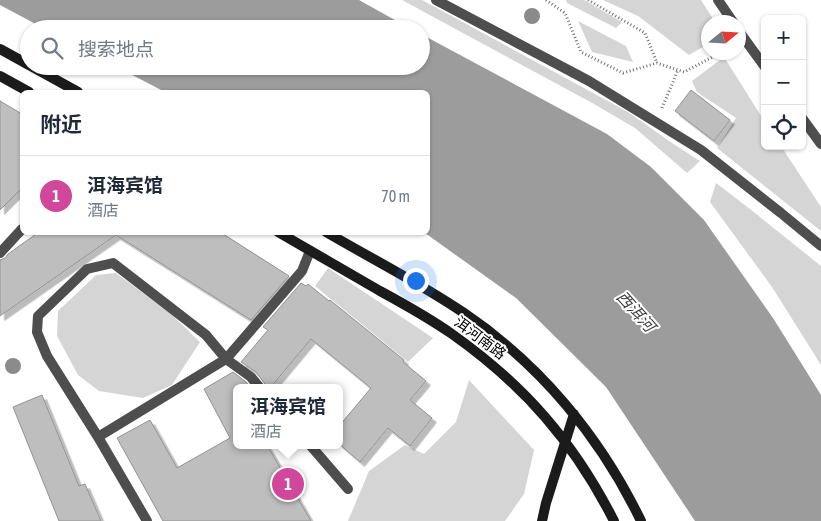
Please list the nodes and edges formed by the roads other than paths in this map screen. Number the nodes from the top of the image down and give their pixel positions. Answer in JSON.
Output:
{"nodes":[{"id":1,"x":436,"y":0,"type":"edge"},
{"id":2,"x":718,"y":0,"type":"edge"},
{"id":3,"x":728,"y":15,"type":"edge"},
{"id":4,"x":746,"y":41,"type":"edge"},
{"id":5,"x":0,"y":48,"type":"edge"},
{"id":6,"x":20,"y":60,"type":"edge"},
{"id":7,"x":761,"y":62,"type":"edge"},
{"id":8,"x":47,"y":75,"type":"edge"},
{"id":9,"x":0,"y":76,"type":"edge"},
{"id":10,"x":25,"y":90,"type":"edge"},
{"id":11,"x":74,"y":90,"type":"edge"},
{"id":12,"x":806,"y":123,"type":"edge"},
{"id":13,"x":821,"y":144,"type":"edge"},
{"id":14,"x":20,"y":231,"type":"edge"},
{"id":15,"x":283,"y":235,"type":"edge"},
{"id":16,"x":331,"y":235,"type":"edge"},
{"id":17,"x":821,"y":246,"type":"edge"},
{"id":18,"x":310,"y":251,"type":"junction"},
{"id":19,"x":0,"y":253,"type":"edge"},
{"id":20,"x":226,"y":359,"type":"junction"},
{"id":21,"x":257,"y":384,"type":"edge"},
{"id":22,"x":574,"y":414,"type":"junction"},
{"id":23,"x":98,"y":437,"type":"junction"},
{"id":24,"x":565,"y":441,"type":"junction"},
{"id":25,"x":313,"y":449,"type":"edge"},
{"id":26,"x":348,"y":489,"type":"dead end"},
{"id":27,"x":147,"y":521,"type":"edge"},
{"id":28,"x":542,"y":521,"type":"edge"},
{"id":29,"x":614,"y":521,"type":"edge"},
{"id":30,"x":640,"y":521,"type":"edge"}],
"edges":[{"from":1,"to":17,"type":"street"},
{"from":2,"to":3,"type":"street"},
{"from":4,"to":7,"type":"street"},
{"from":5,"to":6,"type":"main road"},
{"from":8,"to":11,"type":"main road"},
{"from":9,"to":10,"type":"main road"},
{"from":12,"to":13,"type":"street"},
{"from":14,"to":19,"type":"street"},
{"from":15,"to":18,"type":"main road","name":"洱河南路"},
{"from":16,"to":22,"type":"main road","name":"洱河南路"},
{"from":18,"to":20,"type":"street"},
{"from":18,"to":24,"type":"main road","name":"洱河南路"},
{"from":20,"to":21,"type":"street"},
{"from":20,"to":23,"type":"street"},
{"from":20,"to":23,"type":"street"},
{"from":22,"to":24,"type":"main road"},
{"from":22,"to":30,"type":"main road","name":"洱河南路"},
{"from":23,"to":27,"type":"street"},
{"from":24,"to":28,"type":"main road"},
{"from":24,"to":29,"type":"main road","name":"洱河南路"},
{"from":25,"to":26,"type":"street"}]}
